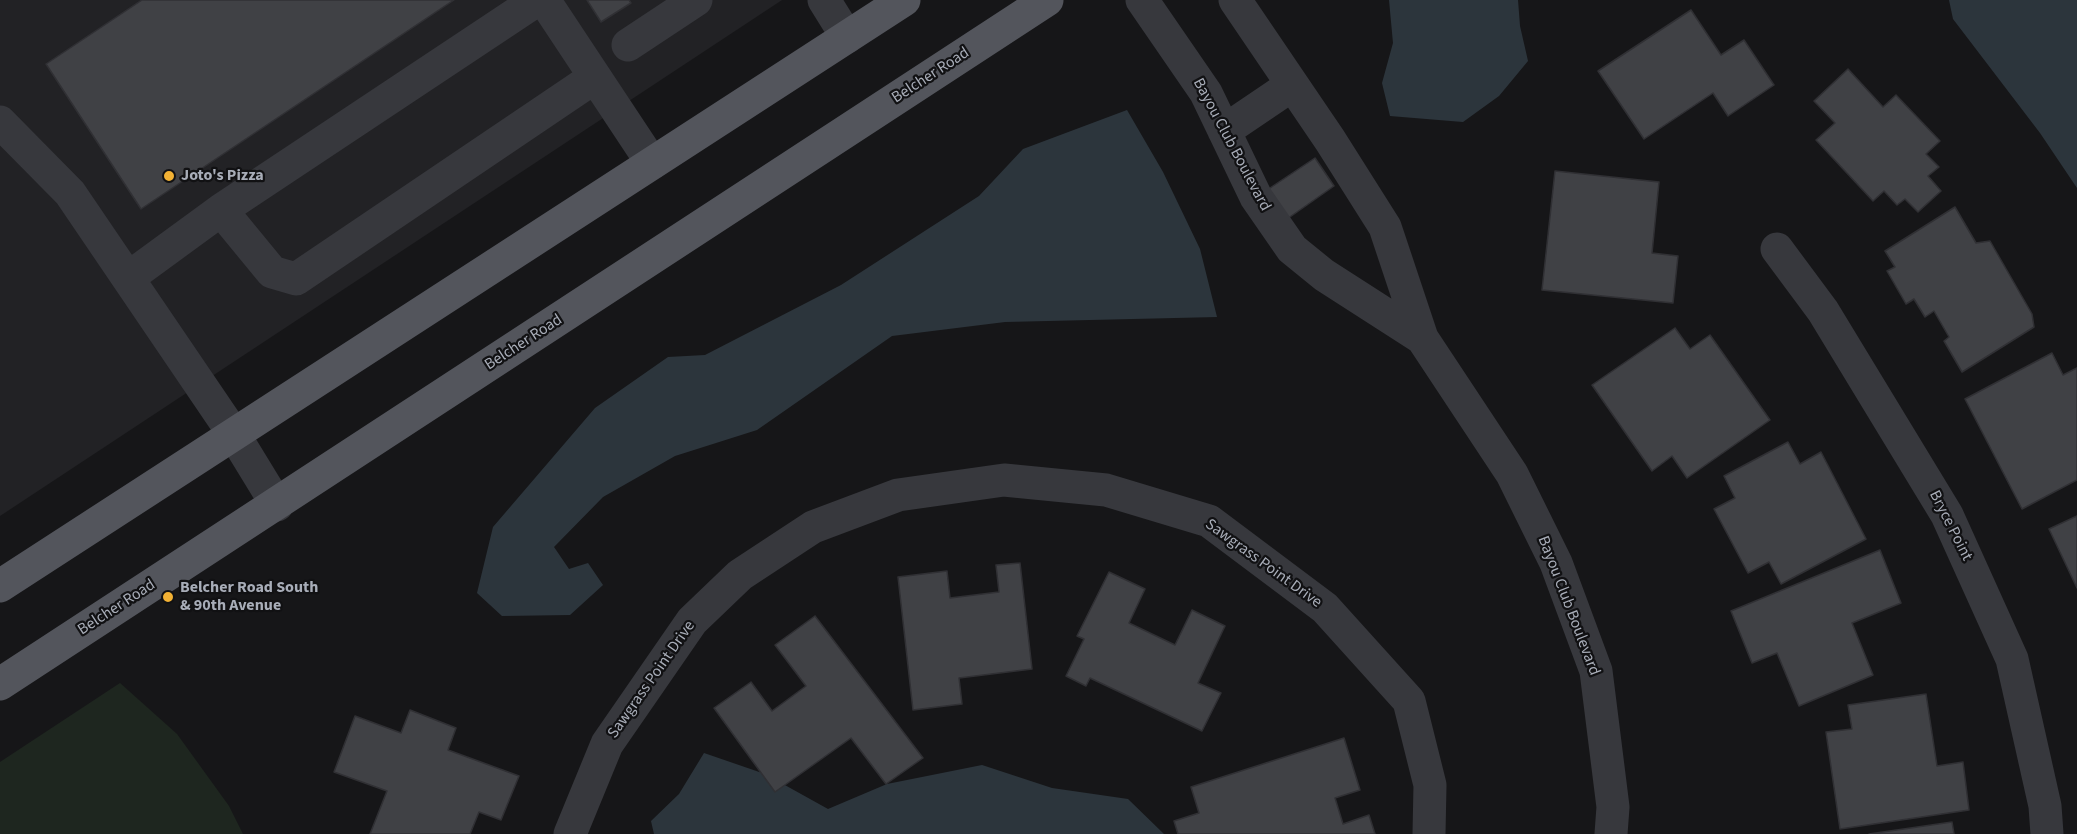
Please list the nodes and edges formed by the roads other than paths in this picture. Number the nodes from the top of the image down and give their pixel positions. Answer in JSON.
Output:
{"nodes":[{"id":1,"x":537,"y":0,"type":"edge"},
{"id":2,"x":544,"y":0,"type":"edge"},
{"id":3,"x":696,"y":0,"type":"edge"},
{"id":4,"x":824,"y":0,"type":"edge"},
{"id":5,"x":904,"y":0,"type":"edge"},
{"id":6,"x":1047,"y":0,"type":"edge"},
{"id":7,"x":1142,"y":0,"type":"edge"},
{"id":8,"x":1235,"y":0,"type":"edge"},
{"id":9,"x":847,"y":37,"type":"junction"},
{"id":10,"x":628,"y":45,"type":"dead end"},
{"id":11,"x":595,"y":77,"type":"junction"},
{"id":12,"x":1292,"y":85,"type":"junction"},
{"id":13,"x":0,"y":122,"type":"edge"},
{"id":14,"x":1224,"y":131,"type":"junction"},
{"id":15,"x":652,"y":163,"type":"junction"},
{"id":16,"x":221,"y":210,"type":"junction"},
{"id":17,"x":1778,"y":249,"type":"dead end"},
{"id":18,"x":128,"y":278,"type":"junction"},
{"id":19,"x":1422,"y":338,"type":"junction"},
{"id":20,"x":233,"y":433,"type":"junction"},
{"id":21,"x":277,"y":505,"type":"junction"},
{"id":22,"x":0,"y":586,"type":"edge"},
{"id":23,"x":0,"y":684,"type":"edge"},
{"id":24,"x":570,"y":834,"type":"edge"},
{"id":25,"x":1429,"y":834,"type":"edge"},
{"id":26,"x":1611,"y":834,"type":"edge"},
{"id":27,"x":2047,"y":834,"type":"edge"}],
"edges":[{"from":1,"to":16,"type":"street"},
{"from":2,"to":11,"type":"street"},
{"from":3,"to":10,"type":"street"},
{"from":4,"to":9,"type":"street"},
{"from":5,"to":9,"type":"main road"},
{"from":6,"to":21,"type":"main road","name":"Belcher Road"},
{"from":7,"to":14,"type":"street","name":"Bayou Club Boulevard"},
{"from":8,"to":12,"type":"street","name":"Bayou Club Boulevard"},
{"from":9,"to":15,"type":"main road"},
{"from":11,"to":15,"type":"street"},
{"from":11,"to":16,"type":"street"},
{"from":12,"to":14,"type":"street"},
{"from":12,"to":19,"type":"street","name":"Bayou Club Boulevard"},
{"from":13,"to":18,"type":"street"},
{"from":14,"to":19,"type":"street","name":"Bayou Club Boulevard"},
{"from":15,"to":20,"type":"main road"},
{"from":16,"to":18,"type":"street"},
{"from":17,"to":27,"type":"street","name":"Bryce Point"},
{"from":18,"to":20,"type":"street"},
{"from":19,"to":26,"type":"street","name":"Bayou Club Boulevard"},
{"from":20,"to":21,"type":"street"},
{"from":20,"to":22,"type":"main road"},
{"from":21,"to":23,"type":"main road","name":"Belcher Road"},
{"from":24,"to":25,"type":"street","name":"Sawgrass Point Drive"}]}
